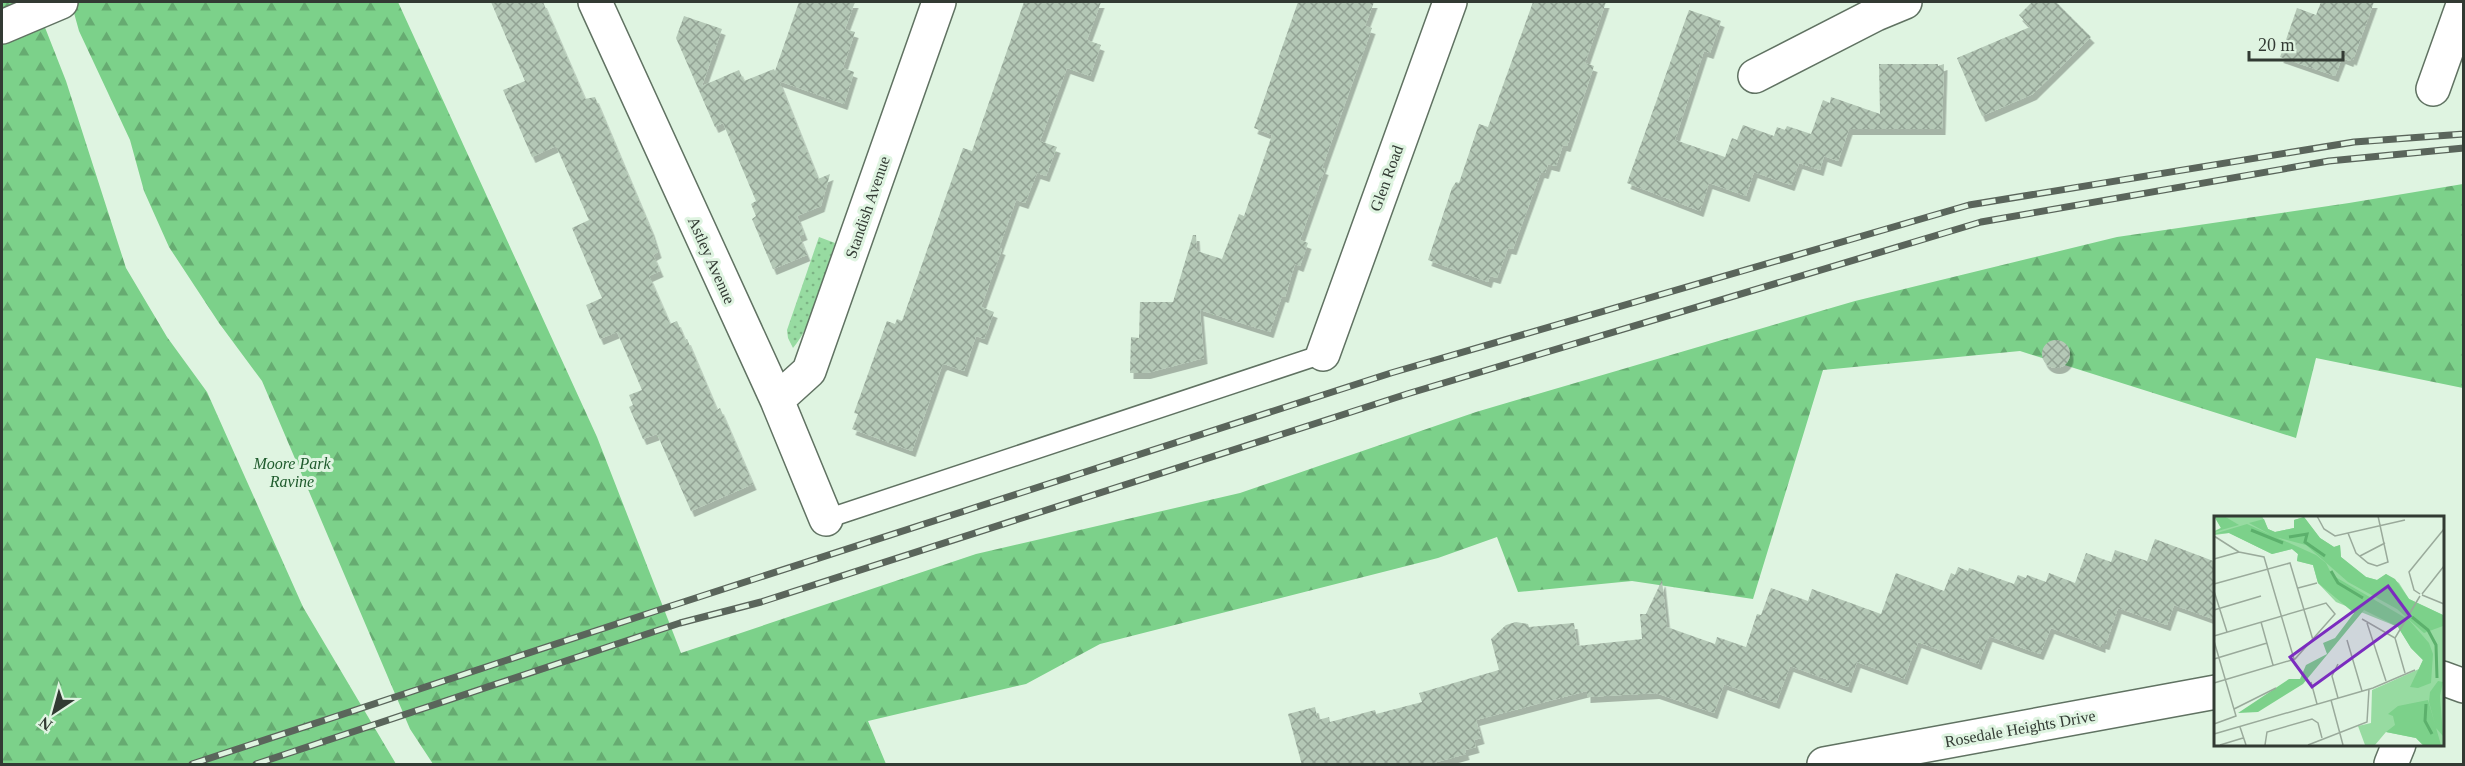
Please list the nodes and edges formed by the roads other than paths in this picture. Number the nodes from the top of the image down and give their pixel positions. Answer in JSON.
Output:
{"nodes":[{"id":1,"x":61,"y":2,"type":"edge"},
{"id":2,"x":595,"y":2,"type":"edge"},
{"id":3,"x":939,"y":2,"type":"edge"},
{"id":4,"x":1450,"y":2,"type":"edge"},
{"id":5,"x":1905,"y":2,"type":"edge"},
{"id":6,"x":2463,"y":2,"type":"edge"},
{"id":7,"x":2,"y":27,"type":"edge"},
{"id":8,"x":1755,"y":76,"type":"dead end"},
{"id":9,"x":2433,"y":89,"type":"dead end"},
{"id":10,"x":1323,"y":354,"type":"joint"},
{"id":11,"x":777,"y":400,"type":"junction"},
{"id":12,"x":826,"y":519,"type":"joint"},
{"id":13,"x":2444,"y":679,"type":"edge"},
{"id":14,"x":2463,"y":686,"type":"edge"},
{"id":15,"x":2214,"y":692,"type":"edge"},
{"id":16,"x":2399,"y":745,"type":"edge"},
{"id":17,"x":1880,"y":759,"type":"edge"},
{"id":18,"x":1824,"y":765,"type":"edge"},
{"id":19,"x":2391,"y":765,"type":"edge"}],
"edges":[{"from":1,"to":7,"type":"street"},
{"from":2,"to":11,"type":"street","name":"Astley Avenue"},
{"from":3,"to":11,"type":"street","name":"Standish Avenue"},
{"from":4,"to":10,"type":"street","name":"Glen Road"},
{"from":5,"to":8,"type":"street"},
{"from":6,"to":9,"type":"street"},
{"from":10,"to":12,"type":"lane"},
{"from":11,"to":12,"type":"street","name":"Astley Avenue"},
{"from":13,"to":14,"type":"street"},
{"from":15,"to":17,"type":"street","name":"Rosedale Heights Drive"},
{"from":16,"to":19,"type":"street"},
{"from":17,"to":18,"type":"street","name":"Rosedale Heights Drive"}]}
